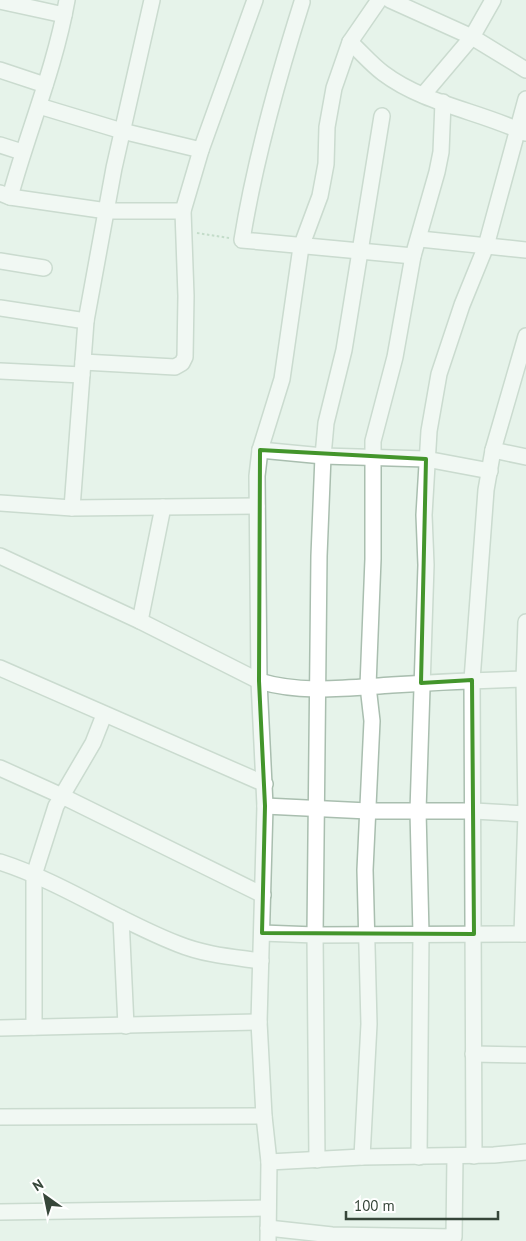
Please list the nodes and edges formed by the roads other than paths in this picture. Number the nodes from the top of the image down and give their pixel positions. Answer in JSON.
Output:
{"nodes":[{"id":1,"x":152,"y":0,"type":"edge"},
{"id":2,"x":255,"y":0,"type":"edge"},
{"id":3,"x":379,"y":0,"type":"edge"},
{"id":4,"x":390,"y":0,"type":"edge"},
{"id":5,"x":493,"y":0,"type":"edge"},
{"id":6,"x":0,"y":1,"type":"edge"},
{"id":7,"x":301,"y":1,"type":"edge"},
{"id":8,"x":66,"y":7,"type":"edge"},
{"id":9,"x":472,"y":37,"type":"junction"},
{"id":10,"x":350,"y":42,"type":"junction"},
{"id":11,"x":0,"y":70,"type":"edge"},
{"id":12,"x":526,"y":70,"type":"edge"},
{"id":13,"x":45,"y":85,"type":"junction"},
{"id":14,"x":423,"y":95,"type":"junction"},
{"id":15,"x":526,"y":99,"type":"edge"},
{"id":16,"x":443,"y":102,"type":"junction"},
{"id":17,"x":39,"y":106,"type":"junction"},
{"id":18,"x":382,"y":116,"type":"dead end"},
{"id":19,"x":122,"y":131,"type":"junction"},
{"id":20,"x":521,"y":131,"type":"edge"},
{"id":21,"x":0,"y":145,"type":"edge"},
{"id":22,"x":201,"y":150,"type":"junction"},
{"id":23,"x":22,"y":152,"type":"junction"},
{"id":24,"x":5,"y":195,"type":"edge"},
{"id":25,"x":107,"y":211,"type":"junction"},
{"id":26,"x":183,"y":211,"type":"junction"},
{"id":27,"x":420,"y":239,"type":"junction"},
{"id":28,"x":486,"y":246,"type":"junction"},
{"id":29,"x":301,"y":247,"type":"junction"},
{"id":30,"x":526,"y":250,"type":"edge"},
{"id":31,"x":359,"y":252,"type":"junction"},
{"id":32,"x":413,"y":256,"type":"junction"},
{"id":33,"x":0,"y":261,"type":"edge"},
{"id":34,"x":44,"y":268,"type":"dead end"},
{"id":35,"x":0,"y":308,"type":"edge"},
{"id":36,"x":86,"y":321,"type":"junction"},
{"id":37,"x":526,"y":336,"type":"edge"},
{"id":38,"x":82,"y":368,"type":"junction"},
{"id":39,"x":0,"y":372,"type":"edge"},
{"id":40,"x":260,"y":450,"type":"junction"},
{"id":41,"x":493,"y":450,"type":"junction"},
{"id":42,"x":323,"y":456,"type":"junction"},
{"id":43,"x":373,"y":458,"type":"junction"},
{"id":44,"x":526,"y":458,"type":"edge"},
{"id":45,"x":426,"y":459,"type":"junction"},
{"id":46,"x":490,"y":471,"type":"junction"},
{"id":47,"x":0,"y":503,"type":"edge"},
{"id":48,"x":257,"y":506,"type":"junction"},
{"id":49,"x":163,"y":507,"type":"junction"},
{"id":50,"x":72,"y":508,"type":"junction"},
{"id":51,"x":0,"y":556,"type":"edge"},
{"id":52,"x":140,"y":621,"type":"junction"},
{"id":53,"x":526,"y":622,"type":"edge"},
{"id":54,"x":0,"y":668,"type":"edge"},
{"id":55,"x":525,"y":679,"type":"edge"},
{"id":56,"x":472,"y":680,"type":"junction"},
{"id":57,"x":258,"y":681,"type":"junction"},
{"id":58,"x":421,"y":683,"type":"junction"},
{"id":59,"x":368,"y":686,"type":"junction"},
{"id":60,"x":318,"y":689,"type":"junction"},
{"id":61,"x":104,"y":715,"type":"junction"},
{"id":62,"x":0,"y":768,"type":"edge"},
{"id":63,"x":265,"y":784,"type":"junction"},
{"id":64,"x":62,"y":796,"type":"junction"},
{"id":65,"x":265,"y":806,"type":"junction"},
{"id":66,"x":317,"y":808,"type":"junction"},
{"id":67,"x":368,"y":811,"type":"junction"},
{"id":68,"x":418,"y":811,"type":"junction"},
{"id":69,"x":474,"y":811,"type":"junction"},
{"id":70,"x":526,"y":814,"type":"edge"},
{"id":71,"x":0,"y":862,"type":"edge"},
{"id":72,"x":34,"y":875,"type":"junction"},
{"id":73,"x":263,"y":895,"type":"junction"},
{"id":74,"x":120,"y":918,"type":"junction"},
{"id":75,"x":262,"y":933,"type":"junction"},
{"id":76,"x":421,"y":934,"type":"junction"},
{"id":77,"x":474,"y":934,"type":"junction"},
{"id":78,"x":524,"y":934,"type":"edge"},
{"id":79,"x":316,"y":935,"type":"junction"},
{"id":80,"x":368,"y":935,"type":"junction"},
{"id":81,"x":261,"y":960,"type":"junction"},
{"id":82,"x":259,"y":1022,"type":"junction"},
{"id":83,"x":126,"y":1026,"type":"junction"},
{"id":84,"x":34,"y":1027,"type":"junction"},
{"id":85,"x":0,"y":1028,"type":"edge"},
{"id":86,"x":473,"y":1054,"type":"junction"},
{"id":87,"x":526,"y":1055,"type":"edge"},
{"id":88,"x":264,"y":1116,"type":"junction"},
{"id":89,"x":0,"y":1117,"type":"edge"},
{"id":90,"x":526,"y":1152,"type":"edge"},
{"id":91,"x":455,"y":1156,"type":"junction"},
{"id":92,"x":474,"y":1156,"type":"junction"},
{"id":93,"x":362,"y":1157,"type":"junction"},
{"id":94,"x":419,"y":1157,"type":"junction"},
{"id":95,"x":317,"y":1160,"type":"junction"},
{"id":96,"x":269,"y":1162,"type":"junction"},
{"id":97,"x":268,"y":1208,"type":"junction"},
{"id":98,"x":0,"y":1212,"type":"edge"},
{"id":99,"x":268,"y":1235,"type":"edge"},
{"id":100,"x":454,"y":1239,"type":"edge"}],
"edges":[{"from":1,"to":19,"type":"street"},
{"from":2,"to":22,"type":"street"},
{"from":3,"to":10,"type":"street"},
{"from":4,"to":9,"type":"street"},
{"from":5,"to":9,"type":"street"},
{"from":6,"to":8,"type":"street"},
{"from":7,"to":29,"type":"street"},
{"from":8,"to":13,"type":"street"},
{"from":9,"to":12,"type":"street"},
{"from":9,"to":14,"type":"street"},
{"from":10,"to":14,"type":"street"},
{"from":10,"to":29,"type":"street"},
{"from":11,"to":13,"type":"street"},
{"from":13,"to":17,"type":"street"},
{"from":14,"to":16,"type":"street"},
{"from":15,"to":20,"type":"street"},
{"from":16,"to":20,"type":"street"},
{"from":16,"to":27,"type":"street"},
{"from":17,"to":19,"type":"street"},
{"from":17,"to":23,"type":"street"},
{"from":18,"to":31,"type":"street"},
{"from":19,"to":22,"type":"street"},
{"from":19,"to":25,"type":"street"},
{"from":20,"to":28,"type":"street"},
{"from":21,"to":23,"type":"street"},
{"from":22,"to":26,"type":"street"},
{"from":23,"to":24,"type":"street"},
{"from":24,"to":25,"type":"street"},
{"from":25,"to":26,"type":"street"},
{"from":25,"to":36,"type":"street"},
{"from":26,"to":38,"type":"street"},
{"from":27,"to":28,"type":"street"},
{"from":27,"to":32,"type":"street"},
{"from":28,"to":30,"type":"street"},
{"from":28,"to":45,"type":"street"},
{"from":29,"to":31,"type":"street"},
{"from":29,"to":40,"type":"street"},
{"from":31,"to":32,"type":"street"},
{"from":31,"to":42,"type":"street"},
{"from":32,"to":43,"type":"street"},
{"from":33,"to":34,"type":"street"},
{"from":35,"to":36,"type":"street"},
{"from":36,"to":38,"type":"street"},
{"from":37,"to":41,"type":"street"},
{"from":38,"to":39,"type":"street"},
{"from":38,"to":50,"type":"street"},
{"from":40,"to":42,"type":"street"},
{"from":40,"to":48,"type":"street"},
{"from":41,"to":44,"type":"street"},
{"from":41,"to":46,"type":"street"},
{"from":42,"to":43,"type":"street"},
{"from":42,"to":60,"type":"street"},
{"from":43,"to":45,"type":"street"},
{"from":43,"to":59,"type":"street"},
{"from":45,"to":46,"type":"street"},
{"from":45,"to":58,"type":"street"},
{"from":46,"to":56,"type":"street"},
{"from":47,"to":50,"type":"street"},
{"from":48,"to":49,"type":"street"},
{"from":48,"to":57,"type":"street"},
{"from":49,"to":50,"type":"street"},
{"from":49,"to":52,"type":"street"},
{"from":51,"to":52,"type":"street"},
{"from":52,"to":57,"type":"street"},
{"from":53,"to":55,"type":"street"},
{"from":54,"to":61,"type":"street"},
{"from":55,"to":56,"type":"street"},
{"from":55,"to":70,"type":"street"},
{"from":56,"to":58,"type":"street"},
{"from":56,"to":69,"type":"street"},
{"from":57,"to":60,"type":"street"},
{"from":57,"to":63,"type":"street"},
{"from":58,"to":59,"type":"street"},
{"from":58,"to":68,"type":"street"},
{"from":59,"to":60,"type":"street"},
{"from":59,"to":67,"type":"street"},
{"from":60,"to":66,"type":"street"},
{"from":61,"to":63,"type":"street"},
{"from":61,"to":64,"type":"street"},
{"from":62,"to":64,"type":"street"},
{"from":63,"to":65,"type":"street"},
{"from":64,"to":72,"type":"street"},
{"from":64,"to":73,"type":"street"},
{"from":65,"to":66,"type":"street"},
{"from":65,"to":73,"type":"street"},
{"from":66,"to":67,"type":"street"},
{"from":66,"to":79,"type":"street"},
{"from":67,"to":68,"type":"street"},
{"from":67,"to":80,"type":"street"},
{"from":68,"to":69,"type":"street"},
{"from":68,"to":76,"type":"street"},
{"from":69,"to":70,"type":"street"},
{"from":69,"to":77,"type":"street"},
{"from":70,"to":78,"type":"street"},
{"from":71,"to":72,"type":"street"},
{"from":72,"to":74,"type":"street"},
{"from":72,"to":84,"type":"street"},
{"from":73,"to":75,"type":"street"},
{"from":74,"to":81,"type":"street"},
{"from":74,"to":83,"type":"street"},
{"from":75,"to":79,"type":"street"},
{"from":75,"to":81,"type":"street"},
{"from":76,"to":77,"type":"street"},
{"from":76,"to":80,"type":"street"},
{"from":76,"to":94,"type":"street"},
{"from":77,"to":78,"type":"street"},
{"from":77,"to":86,"type":"street"},
{"from":79,"to":80,"type":"street"},
{"from":79,"to":95,"type":"street"},
{"from":80,"to":93,"type":"street"},
{"from":81,"to":82,"type":"street"},
{"from":82,"to":83,"type":"street"},
{"from":82,"to":88,"type":"street"},
{"from":83,"to":84,"type":"street"},
{"from":84,"to":85,"type":"street"},
{"from":86,"to":87,"type":"street"},
{"from":86,"to":92,"type":"street"},
{"from":88,"to":89,"type":"street"},
{"from":88,"to":96,"type":"street"},
{"from":90,"to":92,"type":"street"},
{"from":91,"to":92,"type":"street"},
{"from":91,"to":94,"type":"street"},
{"from":91,"to":100,"type":"street"},
{"from":93,"to":94,"type":"street"},
{"from":93,"to":95,"type":"street"},
{"from":95,"to":96,"type":"street"},
{"from":96,"to":97,"type":"street"},
{"from":97,"to":98,"type":"street"},
{"from":97,"to":99,"type":"street"},
{"from":99,"to":100,"type":"street"}]}
